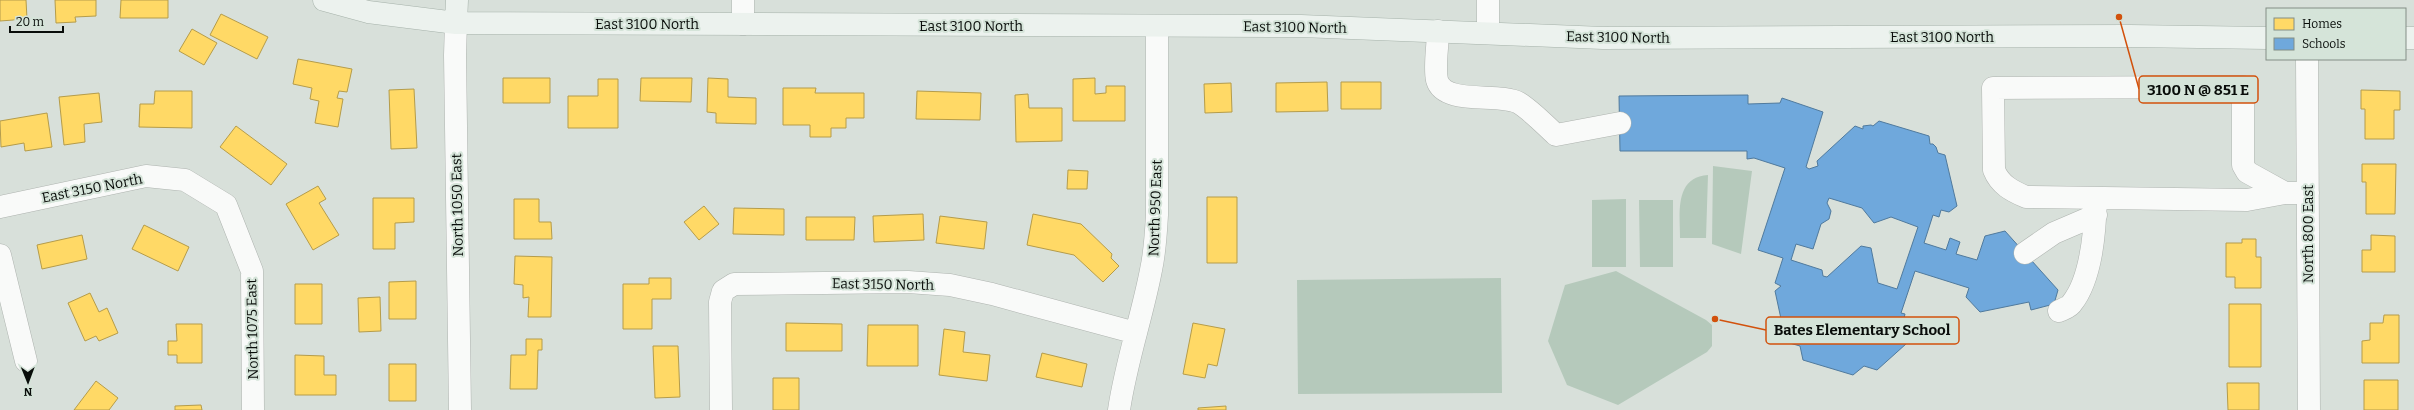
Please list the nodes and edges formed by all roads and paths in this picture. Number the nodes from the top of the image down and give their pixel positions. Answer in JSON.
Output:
{"nodes":[{"id":1,"x":324,"y":0,"type":"edge"},
{"id":2,"x":457,"y":0,"type":"edge"},
{"id":3,"x":743,"y":0,"type":"edge"},
{"id":4,"x":1488,"y":0,"type":"edge"},
{"id":5,"x":456,"y":23,"type":"junction"},
{"id":6,"x":743,"y":24,"type":"junction"},
{"id":7,"x":1157,"y":26,"type":"junction"},
{"id":8,"x":1438,"y":31,"type":"junction"},
{"id":9,"x":1488,"y":33,"type":"junction"},
{"id":10,"x":2266,"y":38,"type":"edge"},
{"id":11,"x":2307,"y":60,"type":"edge"},
{"id":12,"x":1620,"y":123,"type":"dead end"},
{"id":13,"x":185,"y":180,"type":"joint"},
{"id":14,"x":2285,"y":193,"type":"junction"},
{"id":15,"x":2308,"y":193,"type":"junction"},
{"id":16,"x":2096,"y":207,"type":"junction"},
{"id":17,"x":0,"y":208,"type":"edge"},
{"id":18,"x":2025,"y":253,"type":"dead end"},
{"id":19,"x":0,"y":255,"type":"edge"},
{"id":20,"x":2059,"y":311,"type":"dead end"},
{"id":21,"x":1136,"y":333,"type":"junction"},
{"id":22,"x":26,"y":361,"type":"dead end"},
{"id":23,"x":253,"y":410,"type":"edge"},
{"id":24,"x":460,"y":410,"type":"edge"},
{"id":25,"x":721,"y":410,"type":"edge"},
{"id":26,"x":1119,"y":410,"type":"edge"},
{"id":27,"x":2309,"y":410,"type":"edge"}],
"edges":[{"from":1,"to":5,"type":"main road","name":"East 3100 North"},
{"from":2,"to":5,"type":"main road","name":"North 1050 East"},
{"from":3,"to":6,"type":"street"},
{"from":4,"to":9,"type":"street"},
{"from":5,"to":6,"type":"main road","name":"East 3100 North"},
{"from":5,"to":24,"type":"street","name":"North 1050 East"},
{"from":6,"to":7,"type":"main road","name":"East 3100 North"},
{"from":7,"to":8,"type":"main road","name":"East 3100 North"},
{"from":7,"to":21,"type":"street","name":"North 950 East"},
{"from":8,"to":9,"type":"main road","name":"East 3100 North"},
{"from":8,"to":12,"type":"street"},
{"from":9,"to":10,"type":"main road","name":"East 3100 North"},
{"from":11,"to":15,"type":"street","name":"North 800 East"},
{"from":13,"to":17,"type":"street","name":"East 3150 North"},
{"from":13,"to":23,"type":"street","name":"North 1075 East"},
{"from":14,"to":15,"type":"street"},
{"from":14,"to":16,"type":"street"},
{"from":14,"to":16,"type":"street"},
{"from":15,"to":27,"type":"street","name":"North 800 East"},
{"from":16,"to":18,"type":"street"},
{"from":16,"to":20,"type":"street"},
{"from":19,"to":22,"type":"street"},
{"from":21,"to":25,"type":"street","name":"East 3150 North"},
{"from":21,"to":26,"type":"street","name":"North 950 East"}]}
